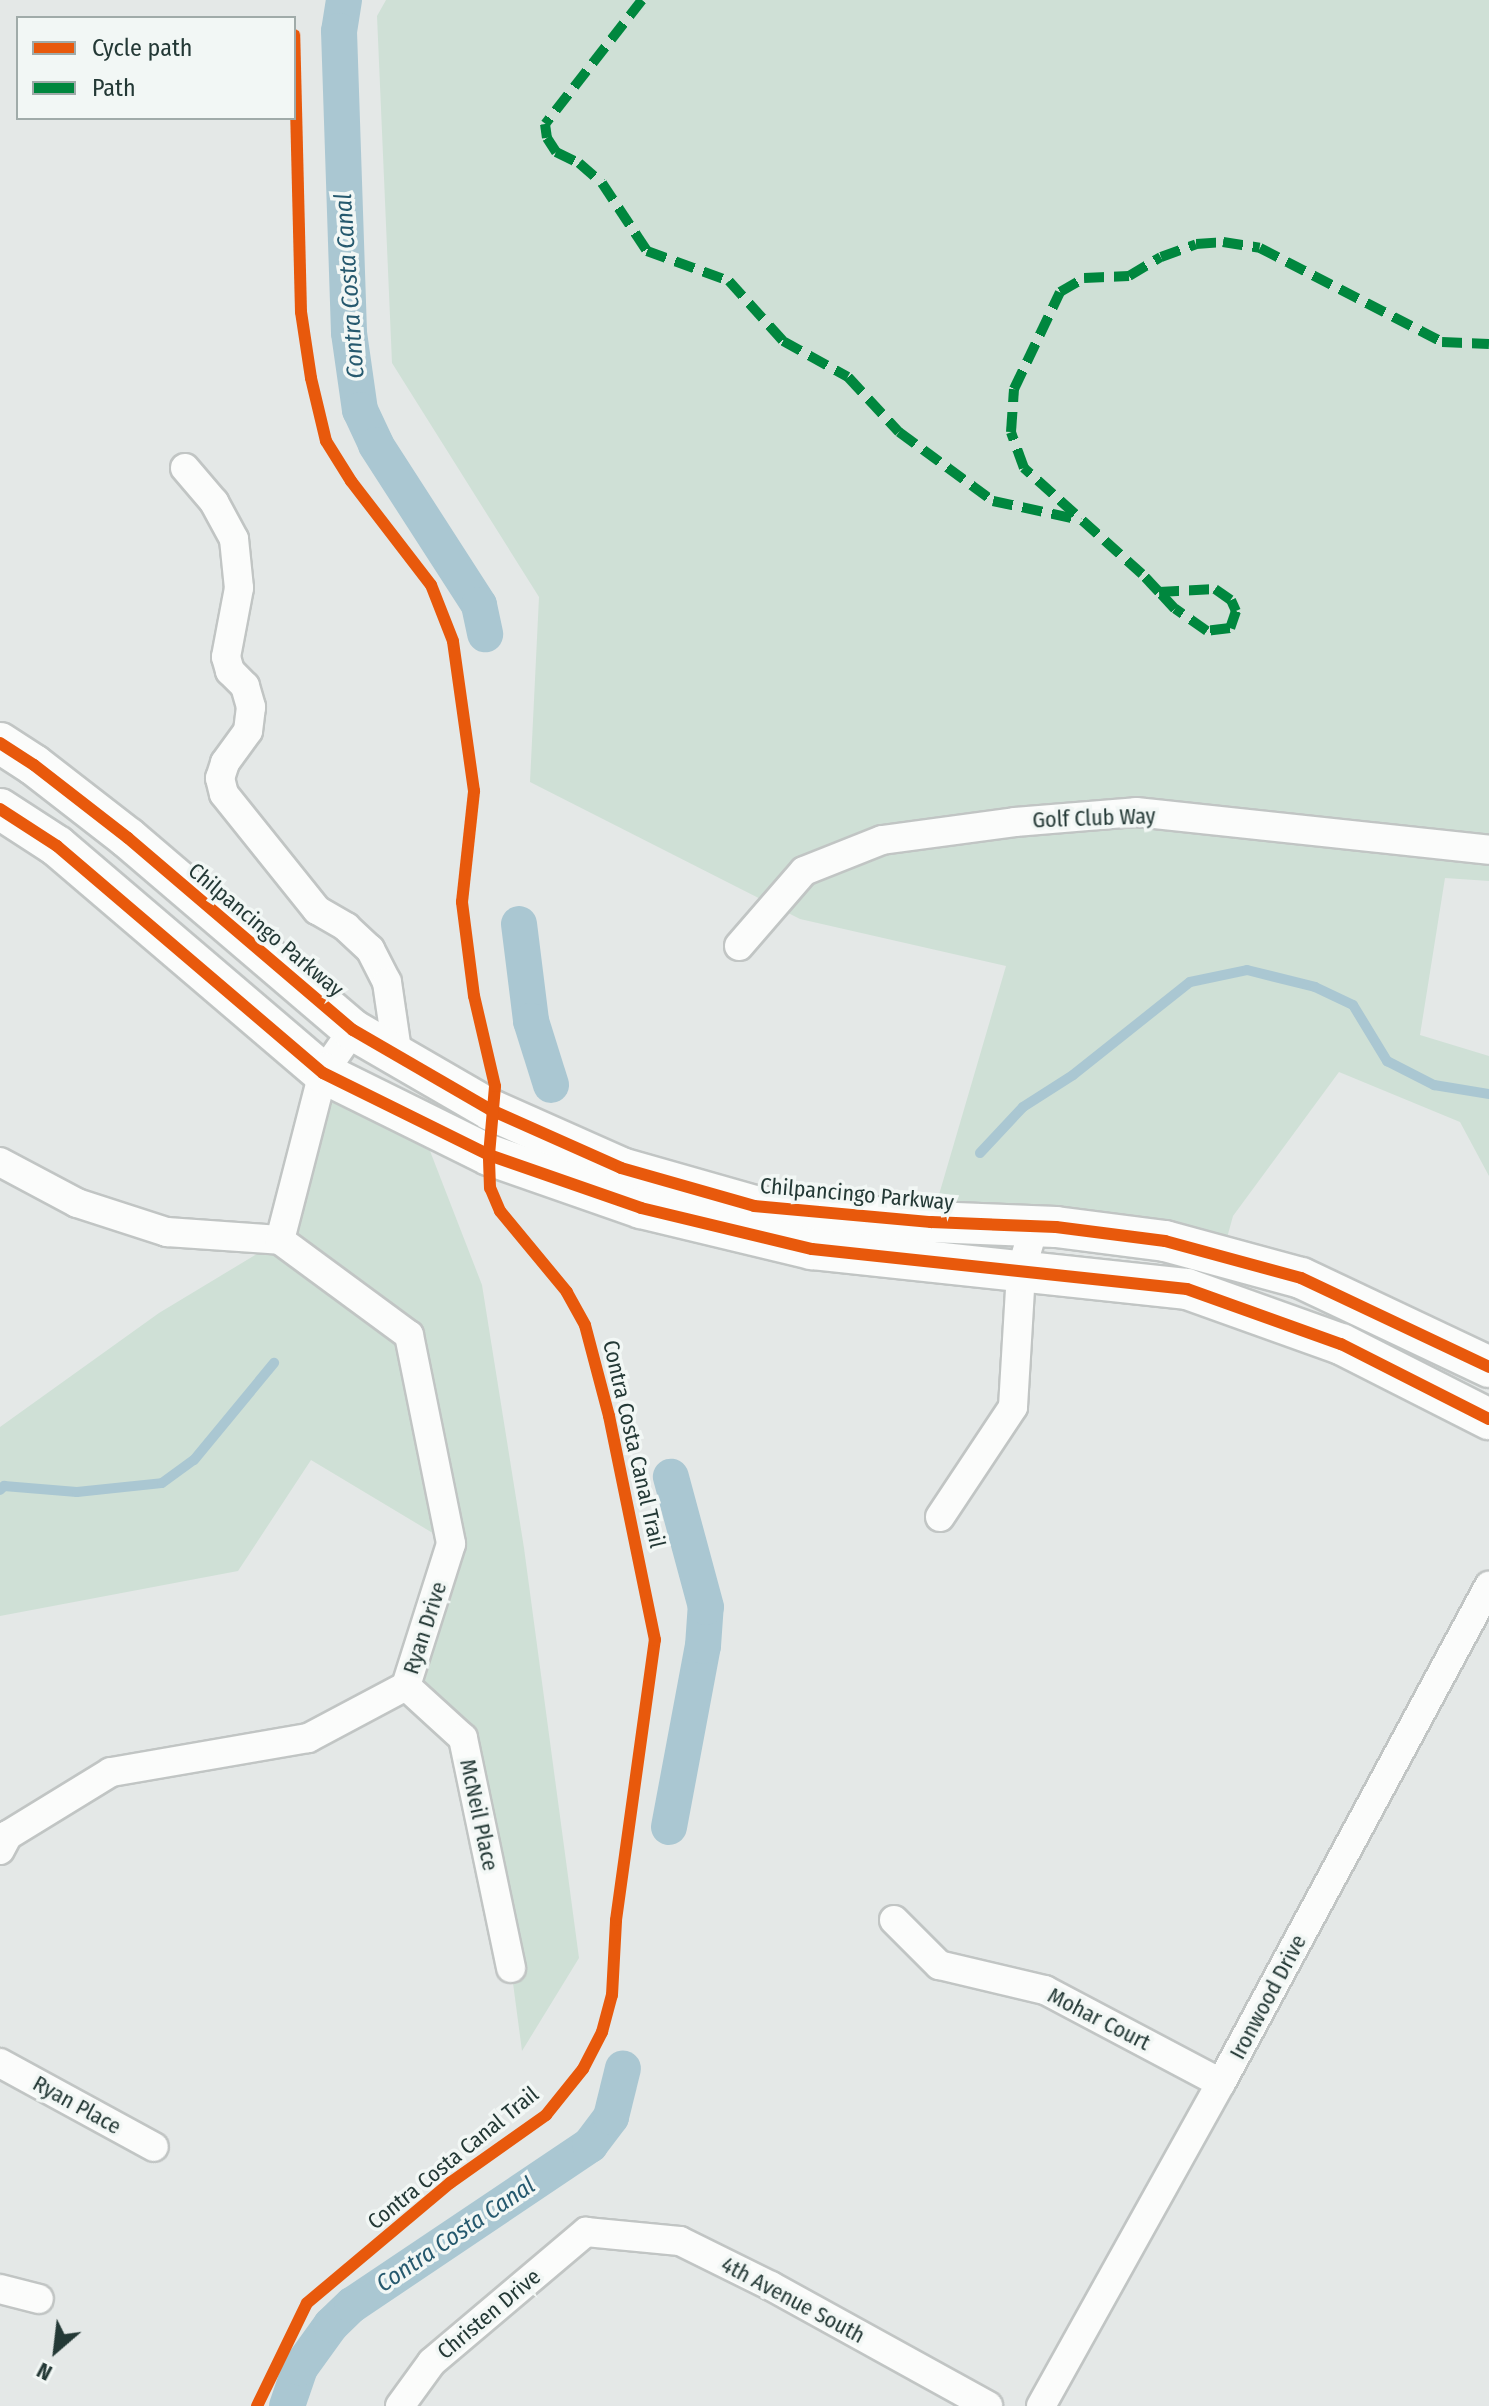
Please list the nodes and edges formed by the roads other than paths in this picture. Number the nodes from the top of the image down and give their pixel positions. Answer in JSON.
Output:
{"nodes":[{"id":1,"x":185,"y":468,"type":"dead end"},
{"id":2,"x":0,"y":743,"type":"edge"},
{"id":3,"x":0,"y":809,"type":"edge"},
{"id":4,"x":1489,"y":850,"type":"edge"},
{"id":5,"x":739,"y":946,"type":"dead end"},
{"id":6,"x":353,"y":1030,"type":"junction"},
{"id":7,"x":398,"y":1057,"type":"junction"},
{"id":8,"x":323,"y":1073,"type":"junction"},
{"id":9,"x":0,"y":1162,"type":"edge"},
{"id":10,"x":1034,"y":1227,"type":"junction"},
{"id":11,"x":280,"y":1240,"type":"junction"},
{"id":12,"x":1021,"y":1271,"type":"junction"},
{"id":13,"x":1489,"y":1367,"type":"edge"},
{"id":14,"x":1489,"y":1419,"type":"edge"},
{"id":15,"x":940,"y":1517,"type":"dead end"},
{"id":16,"x":1489,"y":1586,"type":"edge"},
{"id":17,"x":406,"y":1686,"type":"junction"},
{"id":18,"x":0,"y":1850,"type":"edge"},
{"id":19,"x":894,"y":1920,"type":"dead end"},
{"id":20,"x":511,"y":1968,"type":"dead end"},
{"id":21,"x":0,"y":2063,"type":"edge"},
{"id":22,"x":1221,"y":2083,"type":"junction"},
{"id":23,"x":154,"y":2147,"type":"dead end"},
{"id":24,"x":586,"y":2232,"type":"joint"},
{"id":25,"x":0,"y":2289,"type":"edge"},
{"id":26,"x":39,"y":2299,"type":"dead end"},
{"id":27,"x":400,"y":2406,"type":"edge"},
{"id":28,"x":988,"y":2406,"type":"edge"},
{"id":29,"x":1041,"y":2406,"type":"edge"}],
"edges":[{"from":1,"to":7,"type":"street"},
{"from":2,"to":6,"type":"street","name":"Chilpancingo Parkway"},
{"from":3,"to":8,"type":"street"},
{"from":4,"to":5,"type":"street","name":"Golf Club Way"},
{"from":6,"to":7,"type":"street","name":"Chilpancingo Parkway"},
{"from":6,"to":8,"type":"street"},
{"from":7,"to":10,"type":"street","name":"Chilpancingo Parkway"},
{"from":8,"to":11,"type":"street"},
{"from":8,"to":12,"type":"street"},
{"from":9,"to":11,"type":"street"},
{"from":10,"to":12,"type":"street"},
{"from":10,"to":13,"type":"street","name":"Chilpancingo Parkway"},
{"from":11,"to":17,"type":"street","name":"Ryan Drive"},
{"from":12,"to":14,"type":"street"},
{"from":12,"to":15,"type":"street"},
{"from":16,"to":22,"type":"street","name":"Ironwood Drive"},
{"from":17,"to":18,"type":"street","name":"Ryan Drive"},
{"from":17,"to":20,"type":"street","name":"McNeil Place"},
{"from":19,"to":22,"type":"street","name":"Mohar Court"},
{"from":21,"to":23,"type":"street","name":"Ryan Place"},
{"from":22,"to":29,"type":"street","name":"Ironwood Drive"},
{"from":24,"to":27,"type":"street","name":"Christen Drive"},
{"from":24,"to":28,"type":"street","name":"4th Avenue South"},
{"from":25,"to":26,"type":"street"}]}
